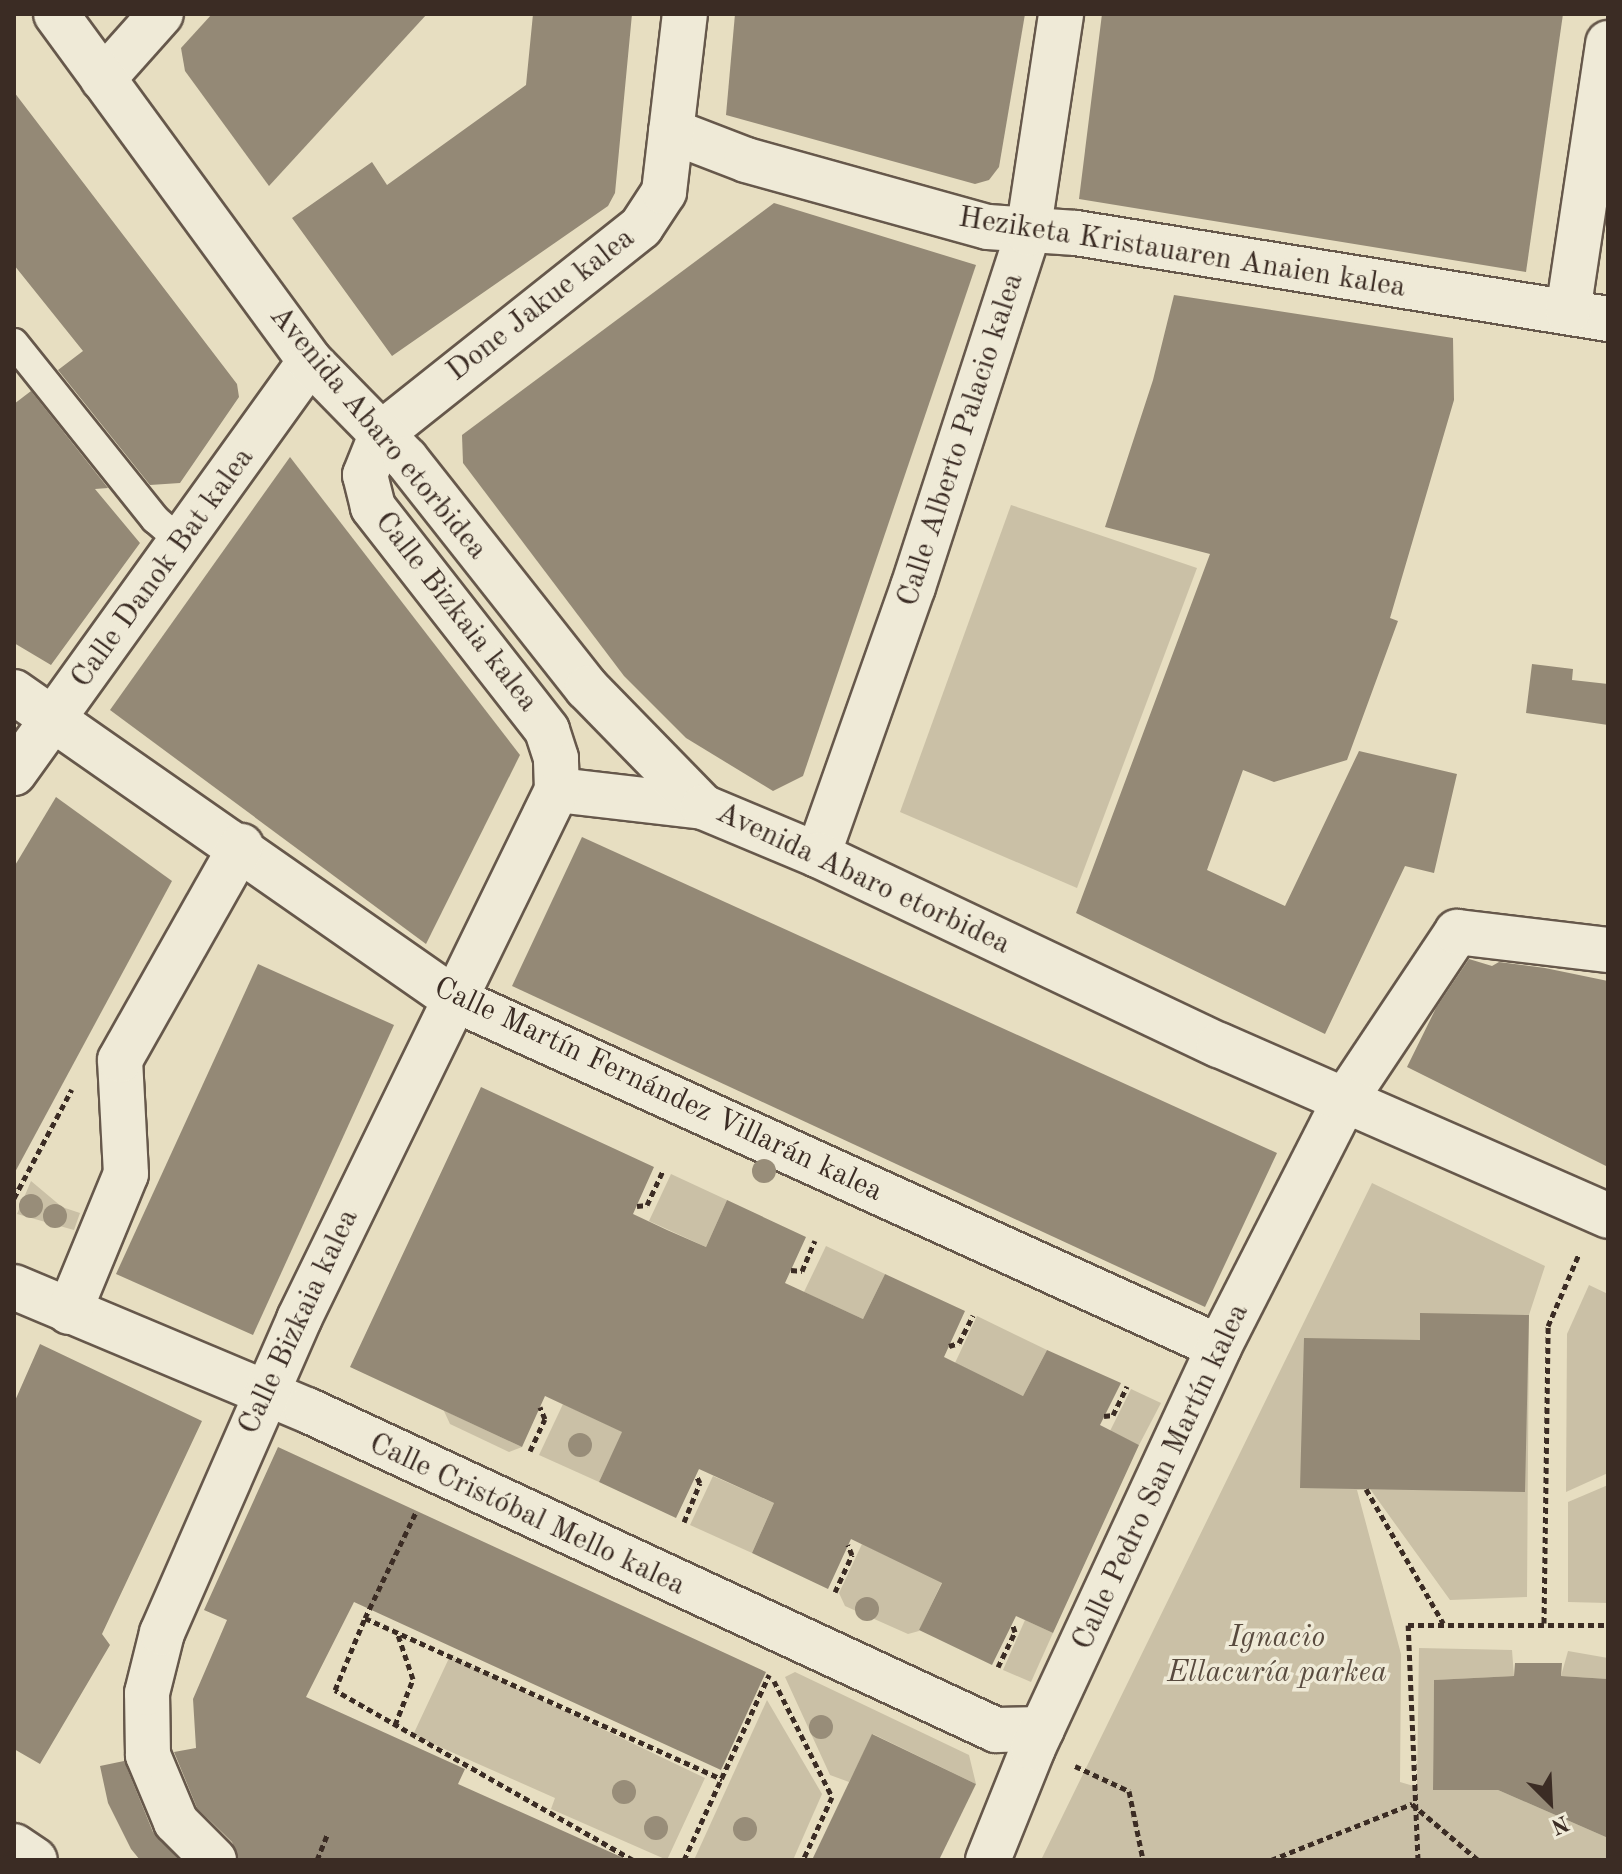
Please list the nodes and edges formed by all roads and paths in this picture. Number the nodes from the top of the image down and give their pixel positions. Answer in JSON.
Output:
{"nodes":[{"id":1,"x":56,"y":14,"type":"edge"},
{"id":2,"x":161,"y":14,"type":"edge"},
{"id":3,"x":685,"y":14,"type":"edge"},
{"id":4,"x":1061,"y":14,"type":"edge"},
{"id":5,"x":1608,"y":43,"type":"edge"},
{"id":6,"x":103,"y":79,"type":"junction"},
{"id":7,"x":671,"y":131,"type":"junction"},
{"id":8,"x":1028,"y":233,"type":"junction"},
{"id":9,"x":1588,"y":316,"type":"edge"},
{"id":10,"x":14,"y":343,"type":"edge"},
{"id":11,"x":310,"y":361,"type":"junction"},
{"id":12,"x":382,"y":433,"type":"junction"},
{"id":13,"x":181,"y":542,"type":"junction"},
{"id":14,"x":14,"y":692,"type":"edge"},
{"id":15,"x":55,"y":719,"type":"junction"},
{"id":16,"x":14,"y":773,"type":"edge"},
{"id":17,"x":557,"y":790,"type":"junction"},
{"id":18,"x":703,"y":807,"type":"junction"},
{"id":19,"x":241,"y":846,"type":"junction"},
{"id":20,"x":818,"y":855,"type":"junction"},
{"id":21,"x":1608,"y":950,"type":"edge"},
{"id":22,"x":454,"y":999,"type":"junction"},
{"id":23,"x":1345,"y":1100,"type":"junction"},
{"id":24,"x":40,"y":1146,"type":"dead end"},
{"id":25,"x":663,"y":1171,"type":"dead end"},
{"id":26,"x":14,"y":1198,"type":"edge"},
{"id":27,"x":637,"y":1206,"type":"dead end"},
{"id":28,"x":1595,"y":1231,"type":"edge"},
{"id":29,"x":815,"y":1241,"type":"dead end"},
{"id":30,"x":791,"y":1270,"type":"dead end"},
{"id":31,"x":14,"y":1287,"type":"edge"},
{"id":32,"x":69,"y":1312,"type":"junction"},
{"id":33,"x":973,"y":1315,"type":"dead end"},
{"id":34,"x":949,"y":1346,"type":"dead end"},
{"id":35,"x":1219,"y":1347,"type":"junction"},
{"id":36,"x":1127,"y":1386,"type":"dead end"},
{"id":37,"x":265,"y":1392,"type":"junction"},
{"id":38,"x":540,"y":1407,"type":"dead end"},
{"id":39,"x":1104,"y":1416,"type":"dead end"},
{"id":40,"x":530,"y":1451,"type":"dead end"},
{"id":41,"x":696,"y":1475,"type":"dead end"},
{"id":42,"x":1366,"y":1489,"type":"dead end"},
{"id":43,"x":423,"y":1496,"type":"dead end"},
{"id":44,"x":684,"y":1522,"type":"dead end"},
{"id":45,"x":848,"y":1545,"type":"dead end"},
{"id":46,"x":835,"y":1592,"type":"dead end"},
{"id":47,"x":365,"y":1618,"type":"junction"},
{"id":48,"x":1012,"y":1623,"type":"dead end"},
{"id":49,"x":1544,"y":1623,"type":"junction"},
{"id":50,"x":1444,"y":1624,"type":"junction"},
{"id":51,"x":1608,"y":1625,"type":"edge"},
{"id":52,"x":397,"y":1632,"type":"junction"},
{"id":53,"x":998,"y":1667,"type":"dead end"},
{"id":54,"x":395,"y":1725,"type":"junction"},
{"id":55,"x":1054,"y":1746,"type":"junction"},
{"id":56,"x":722,"y":1779,"type":"junction"},
{"id":57,"x":1412,"y":1804,"type":"junction"},
{"id":58,"x":327,"y":1835,"type":"dead end"},
{"id":59,"x":14,"y":1846,"type":"edge"},
{"id":60,"x":35,"y":1860,"type":"edge"},
{"id":61,"x":214,"y":1860,"type":"edge"},
{"id":62,"x":317,"y":1860,"type":"edge"},
{"id":63,"x":633,"y":1860,"type":"edge"},
{"id":64,"x":684,"y":1860,"type":"edge"},
{"id":65,"x":803,"y":1860,"type":"edge"},
{"id":66,"x":988,"y":1860,"type":"edge"},
{"id":67,"x":1143,"y":1860,"type":"edge"},
{"id":68,"x":1271,"y":1860,"type":"edge"},
{"id":69,"x":1418,"y":1860,"type":"edge"},
{"id":70,"x":1478,"y":1860,"type":"edge"}],
"edges":[{"from":1,"to":6,"type":"street","name":"Avenida Abaro etorbidea"},
{"from":2,"to":6,"type":"street"},
{"from":3,"to":7,"type":"street","name":"Done Jakue kalea"},
{"from":4,"to":8,"type":"street","name":"Calle Alberto Palacio kalea"},
{"from":5,"to":9,"type":"street"},
{"from":6,"to":11,"type":"street","name":"Avenida Abaro etorbidea"},
{"from":7,"to":8,"type":"street","name":"Heziketa Kristauaren Anaien kalea"},
{"from":7,"to":12,"type":"street","name":"Done Jakue kalea"},
{"from":8,"to":9,"type":"street","name":"Heziketa Kristauaren Anaien kalea"},
{"from":8,"to":20,"type":"street","name":"Calle Alberto Palacio kalea"},
{"from":10,"to":13,"type":"lane"},
{"from":11,"to":12,"type":"street","name":"Avenida Abaro etorbidea"},
{"from":11,"to":13,"type":"street","name":"Calle Danok Bat kalea"},
{"from":12,"to":17,"type":"street","name":"Calle Bizkaia kalea"},
{"from":12,"to":18,"type":"street","name":"Avenida Abaro etorbidea"},
{"from":13,"to":15,"type":"street","name":"Calle Danok Bat kalea"},
{"from":14,"to":15,"type":"street","name":"Calle Martín Fernández Villarán kalea"},
{"from":15,"to":16,"type":"street","name":"Calle Danok Bat kalea"},
{"from":15,"to":19,"type":"street","name":"Calle Martín Fernández Villarán kalea"},
{"from":17,"to":18,"type":"street"},
{"from":17,"to":22,"type":"street","name":"Calle Bizkaia kalea"},
{"from":18,"to":20,"type":"street","name":"Avenida Abaro etorbidea"},
{"from":19,"to":22,"type":"street","name":"Calle Martín Fernández Villarán kalea"},
{"from":19,"to":32,"type":"street"},
{"from":20,"to":23,"type":"street","name":"Avenida Abaro etorbidea"},
{"from":21,"to":23,"type":"street","name":"Calle Pedro San Martín kalea"},
{"from":22,"to":35,"type":"street","name":"Calle Martín Fernández Villarán kalea"},
{"from":22,"to":37,"type":"street","name":"Calle Bizkaia kalea"},
{"from":23,"to":28,"type":"street","name":"Avenida Abaro etorbidea"},
{"from":23,"to":35,"type":"street","name":"Calle Pedro San Martín kalea"},
{"from":24,"to":26,"type":"path"},
{"from":25,"to":27,"type":"path"},
{"from":28,"to":49,"type":"path"},
{"from":29,"to":30,"type":"path"},
{"from":31,"to":32,"type":"street","name":"Calle Cristóbal Mello kalea"},
{"from":32,"to":37,"type":"street","name":"Calle Cristóbal Mello kalea"},
{"from":33,"to":34,"type":"path"},
{"from":35,"to":55,"type":"street","name":"Calle Pedro San Martín kalea"},
{"from":36,"to":39,"type":"path"},
{"from":37,"to":55,"type":"street","name":"Calle Cristóbal Mello kalea"},
{"from":37,"to":61,"type":"street","name":"Calle Bizkaia kalea"},
{"from":38,"to":40,"type":"path"},
{"from":41,"to":44,"type":"path"},
{"from":42,"to":50,"type":"path"},
{"from":43,"to":47,"type":"path"},
{"from":45,"to":46,"type":"path"},
{"from":47,"to":52,"type":"path"},
{"from":47,"to":54,"type":"path"},
{"from":48,"to":53,"type":"path"},
{"from":49,"to":50,"type":"path"},
{"from":49,"to":51,"type":"path"},
{"from":50,"to":57,"type":"path"},
{"from":52,"to":54,"type":"path"},
{"from":52,"to":56,"type":"path"},
{"from":54,"to":63,"type":"path"},
{"from":55,"to":66,"type":"street","name":"Calle Pedro San Martín kalea"},
{"from":55,"to":67,"type":"path"},
{"from":56,"to":64,"type":"path"},
{"from":56,"to":65,"type":"path"},
{"from":57,"to":68,"type":"path"},
{"from":57,"to":69,"type":"path"},
{"from":57,"to":70,"type":"path"},
{"from":58,"to":62,"type":"path"},
{"from":59,"to":60,"type":"street"}]}
